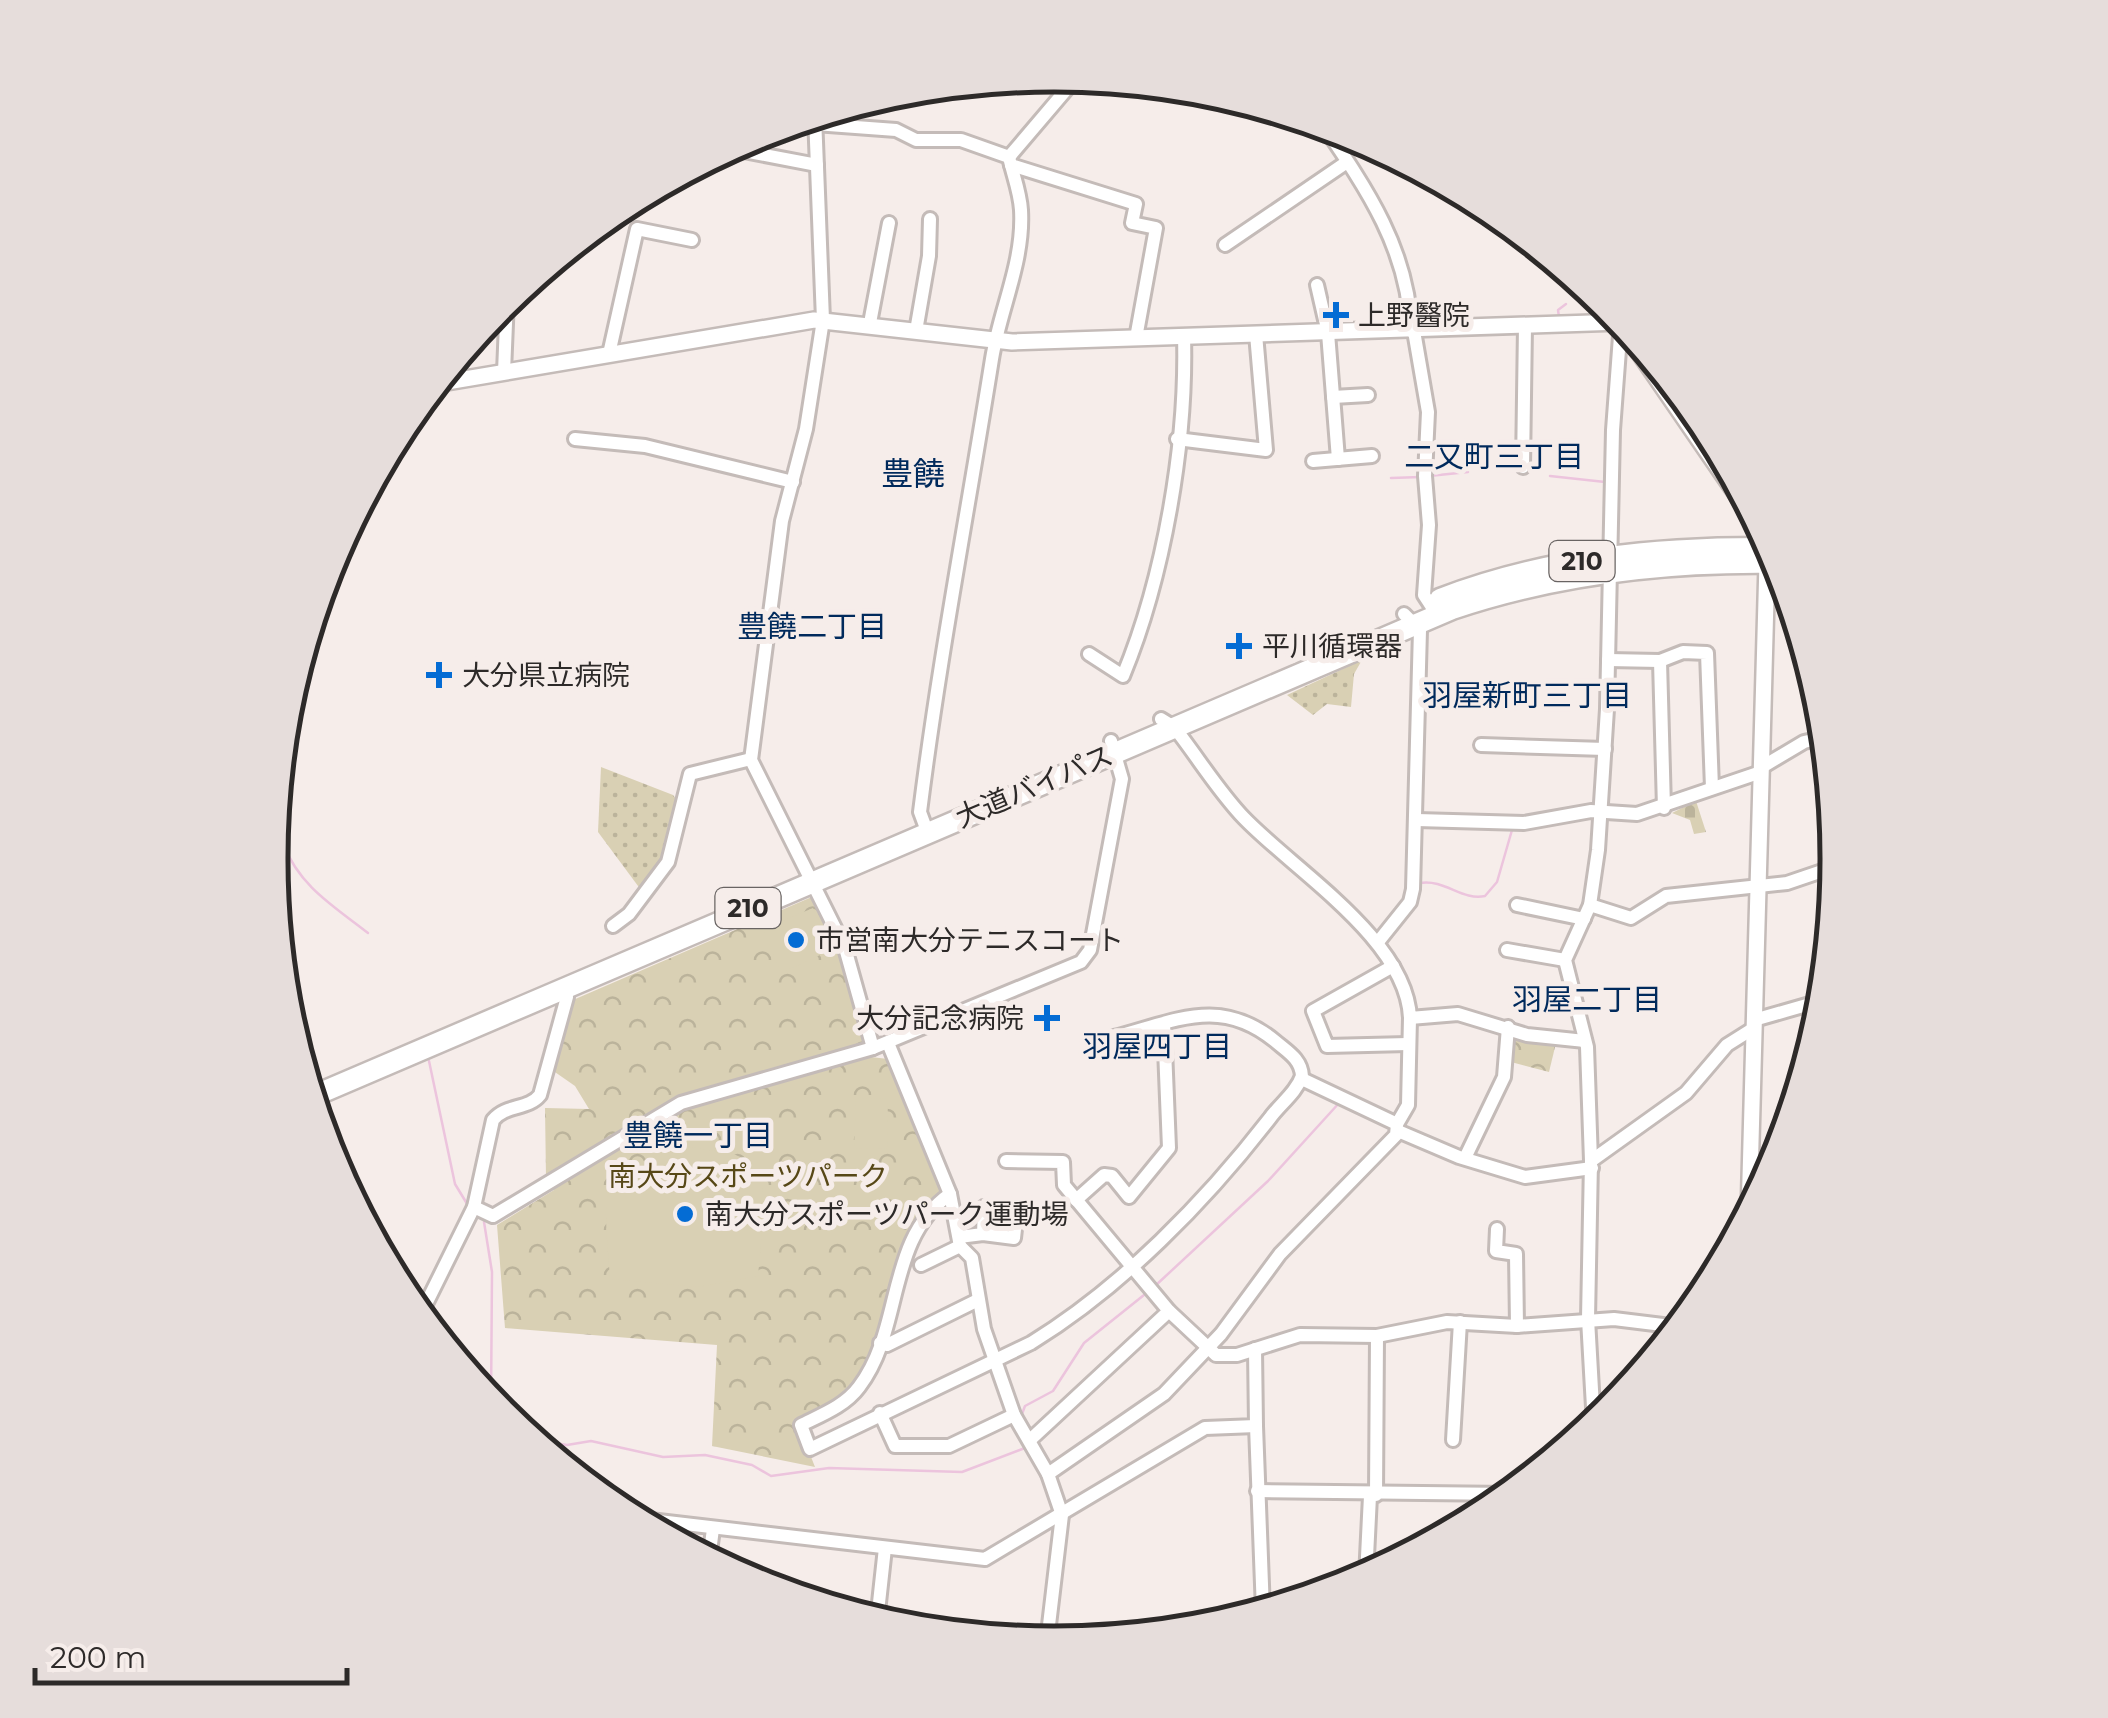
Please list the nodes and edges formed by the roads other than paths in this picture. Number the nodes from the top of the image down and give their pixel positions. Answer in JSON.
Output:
{"nodes":[{"id":1,"x":1065,"y":92,"type":"edge"},
{"id":2,"x":837,"y":125,"type":"edge"},
{"id":3,"x":815,"y":131,"type":"edge"},
{"id":4,"x":1338,"y":147,"type":"edge"},
{"id":5,"x":755,"y":154,"type":"edge"},
{"id":6,"x":1010,"y":161,"type":"junction"},
{"id":7,"x":1347,"y":162,"type":"junction"},
{"id":8,"x":817,"y":166,"type":"junction"},
{"id":9,"x":930,"y":219,"type":"dead end"},
{"id":10,"x":889,"y":223,"type":"dead end"},
{"id":11,"x":692,"y":240,"type":"dead end"},
{"id":12,"x":1225,"y":244,"type":"dead end"},
{"id":13,"x":1317,"y":284,"type":"dead end"},
{"id":14,"x":823,"y":320,"type":"junction"},
{"id":15,"x":1599,"y":321,"type":"edge"},
{"id":16,"x":506,"y":324,"type":"edge"},
{"id":17,"x":870,"y":324,"type":"junction"},
{"id":18,"x":1524,"y":326,"type":"junction"},
{"id":19,"x":916,"y":330,"type":"junction"},
{"id":20,"x":1412,"y":331,"type":"junction"},
{"id":21,"x":1328,"y":332,"type":"junction"},
{"id":22,"x":1256,"y":334,"type":"junction"},
{"id":23,"x":1184,"y":336,"type":"junction"},
{"id":24,"x":1136,"y":338,"type":"junction"},
{"id":25,"x":996,"y":342,"type":"junction"},
{"id":26,"x":1619,"y":342,"type":"edge"},
{"id":27,"x":610,"y":354,"type":"junction"},
{"id":28,"x":504,"y":372,"type":"junction"},
{"id":29,"x":456,"y":380,"type":"edge"},
{"id":30,"x":1368,"y":395,"type":"dead end"},
{"id":31,"x":1334,"y":397,"type":"junction"},
{"id":32,"x":575,"y":439,"type":"dead end"},
{"id":33,"x":1177,"y":439,"type":"junction"},
{"id":34,"x":1372,"y":456,"type":"dead end"},
{"id":35,"x":1338,"y":458,"type":"junction"},
{"id":36,"x":1313,"y":461,"type":"dead end"},
{"id":37,"x":1523,"y":467,"type":"dead end"},
{"id":38,"x":793,"y":482,"type":"junction"},
{"id":39,"x":1755,"y":551,"type":"edge"},
{"id":40,"x":1611,"y":563,"type":"junction"},
{"id":41,"x":1769,"y":585,"type":"edge"},
{"id":42,"x":1421,"y":614,"type":"junction"},
{"id":43,"x":1088,"y":654,"type":"dead end"},
{"id":44,"x":1608,"y":660,"type":"junction"},
{"id":45,"x":1660,"y":661,"type":"junction"},
{"id":46,"x":1167,"y":723,"type":"junction"},
{"id":47,"x":1811,"y":740,"type":"edge"},
{"id":48,"x":1481,"y":745,"type":"dead end"},
{"id":49,"x":1113,"y":746,"type":"junction"},
{"id":50,"x":1605,"y":748,"type":"junction"},
{"id":51,"x":751,"y":759,"type":"junction"},
{"id":52,"x":1761,"y":770,"type":"junction"},
{"id":53,"x":1712,"y":788,"type":"junction"},
{"id":54,"x":1664,"y":808,"type":"junction"},
{"id":55,"x":1601,"y":812,"type":"junction"},
{"id":56,"x":1417,"y":820,"type":"junction"},
{"id":57,"x":925,"y":826,"type":"junction"},
{"id":58,"x":1820,"y":871,"type":"edge"},
{"id":59,"x":809,"y":875,"type":"junction"},
{"id":60,"x":1758,"y":888,"type":"junction"},
{"id":61,"x":1590,"y":905,"type":"junction"},
{"id":62,"x":1517,"y":906,"type":"dead end"},
{"id":63,"x":1584,"y":919,"type":"junction"},
{"id":64,"x":613,"y":926,"type":"dead end"},
{"id":65,"x":1378,"y":942,"type":"junction"},
{"id":66,"x":1507,"y":950,"type":"dead end"},
{"id":67,"x":1565,"y":960,"type":"junction"},
{"id":68,"x":1393,"y":966,"type":"junction"},
{"id":69,"x":563,"y":988,"type":"junction"},
{"id":70,"x":1806,"y":1006,"type":"edge"},
{"id":71,"x":1410,"y":1018,"type":"junction"},
{"id":72,"x":1164,"y":1024,"type":"junction"},
{"id":73,"x":1754,"y":1024,"type":"junction"},
{"id":74,"x":1508,"y":1027,"type":"junction"},
{"id":75,"x":1114,"y":1037,"type":"dead end"},
{"id":76,"x":1585,"y":1041,"type":"junction"},
{"id":77,"x":888,"y":1042,"type":"junction"},
{"id":78,"x":1408,"y":1044,"type":"junction"},
{"id":79,"x":873,"y":1048,"type":"junction"},
{"id":80,"x":320,"y":1078,"type":"edge"},
{"id":81,"x":1302,"y":1080,"type":"junction"},
{"id":82,"x":324,"y":1091,"type":"edge"},
{"id":83,"x":1398,"y":1127,"type":"junction"},
{"id":84,"x":1464,"y":1158,"type":"junction"},
{"id":85,"x":1006,"y":1161,"type":"dead end"},
{"id":86,"x":1592,"y":1165,"type":"junction"},
{"id":87,"x":1750,"y":1178,"type":"edge"},
{"id":88,"x":950,"y":1194,"type":"junction"},
{"id":89,"x":1076,"y":1200,"type":"junction"},
{"id":90,"x":474,"y":1207,"type":"junction"},
{"id":91,"x":1497,"y":1229,"type":"dead end"},
{"id":92,"x":983,"y":1234,"type":"dead end"},
{"id":93,"x":960,"y":1242,"type":"junction"},
{"id":94,"x":921,"y":1265,"type":"dead end"},
{"id":95,"x":1128,"y":1266,"type":"junction"},
{"id":96,"x":428,"y":1300,"type":"edge"},
{"id":97,"x":978,"y":1300,"type":"junction"},
{"id":98,"x":1169,"y":1311,"type":"junction"},
{"id":99,"x":1588,"y":1319,"type":"junction"},
{"id":100,"x":1460,"y":1322,"type":"junction"},
{"id":101,"x":1517,"y":1326,"type":"junction"},
{"id":102,"x":1662,"y":1326,"type":"edge"},
{"id":103,"x":1377,"y":1336,"type":"junction"},
{"id":104,"x":880,"y":1342,"type":"junction"},
{"id":105,"x":1206,"y":1349,"type":"junction"},
{"id":106,"x":1255,"y":1349,"type":"junction"},
{"id":107,"x":997,"y":1358,"type":"junction"},
{"id":108,"x":1593,"y":1404,"type":"edge"},
{"id":109,"x":880,"y":1414,"type":"junction"},
{"id":110,"x":1014,"y":1414,"type":"junction"},
{"id":111,"x":1256,"y":1426,"type":"junction"},
{"id":112,"x":1030,"y":1440,"type":"junction"},
{"id":113,"x":1453,"y":1440,"type":"dead end"},
{"id":114,"x":1048,"y":1474,"type":"junction"},
{"id":115,"x":1257,"y":1491,"type":"junction"},
{"id":116,"x":1483,"y":1494,"type":"edge"},
{"id":117,"x":1373,"y":1495,"type":"junction"},
{"id":118,"x":1062,"y":1515,"type":"junction"},
{"id":119,"x":672,"y":1523,"type":"edge"},
{"id":120,"x":713,"y":1529,"type":"junction"},
{"id":121,"x":711,"y":1544,"type":"edge"},
{"id":122,"x":885,"y":1548,"type":"junction"},
{"id":123,"x":1368,"y":1558,"type":"edge"},
{"id":124,"x":1262,"y":1596,"type":"edge"},
{"id":125,"x":879,"y":1605,"type":"edge"},
{"id":126,"x":1049,"y":1626,"type":"edge"}],
"edges":[{"from":1,"to":6,"type":"street"},
{"from":2,"to":6,"type":"street"},
{"from":3,"to":8,"type":"street"},
{"from":4,"to":7,"type":"street"},
{"from":5,"to":8,"type":"street"},
{"from":6,"to":24,"type":"street"},
{"from":6,"to":25,"type":"street"},
{"from":7,"to":12,"type":"street"},
{"from":7,"to":20,"type":"street"},
{"from":8,"to":14,"type":"street"},
{"from":9,"to":19,"type":"street"},
{"from":10,"to":17,"type":"street"},
{"from":11,"to":27,"type":"street"},
{"from":13,"to":21,"type":"street"},
{"from":14,"to":17,"type":"street"},
{"from":14,"to":27,"type":"street"},
{"from":14,"to":38,"type":"street"},
{"from":15,"to":18,"type":"street"},
{"from":16,"to":28,"type":"street"},
{"from":17,"to":19,"type":"street"},
{"from":18,"to":20,"type":"street"},
{"from":18,"to":37,"type":"street"},
{"from":19,"to":25,"type":"street"},
{"from":20,"to":21,"type":"street"},
{"from":20,"to":42,"type":"street"},
{"from":21,"to":22,"type":"street"},
{"from":21,"to":31,"type":"street"},
{"from":22,"to":23,"type":"street"},
{"from":22,"to":33,"type":"street"},
{"from":23,"to":24,"type":"street"},
{"from":23,"to":33,"type":"street"},
{"from":24,"to":25,"type":"street"},
{"from":25,"to":57,"type":"street"},
{"from":26,"to":40,"type":"street"},
{"from":27,"to":28,"type":"street"},
{"from":28,"to":29,"type":"street"},
{"from":30,"to":31,"type":"street"},
{"from":31,"to":35,"type":"street"},
{"from":32,"to":38,"type":"street"},
{"from":33,"to":43,"type":"street"},
{"from":34,"to":35,"type":"street"},
{"from":35,"to":36,"type":"street"},
{"from":38,"to":51,"type":"street"},
{"from":39,"to":40,"type":"highway","name":"大道バイパス","number":"210"},
{"from":40,"to":42,"type":"highway","name":"大道バイパス","number":"210"},
{"from":40,"to":44,"type":"street"},
{"from":41,"to":52,"type":"street"},
{"from":42,"to":46,"type":"highway","name":"大道バイパス","number":"210"},
{"from":42,"to":56,"type":"street"},
{"from":44,"to":45,"type":"street"},
{"from":44,"to":50,"type":"street"},
{"from":45,"to":53,"type":"street"},
{"from":45,"to":54,"type":"street"},
{"from":46,"to":49,"type":"highway","name":"大道バイパス","number":"210"},
{"from":46,"to":65,"type":"street"},
{"from":47,"to":52,"type":"street"},
{"from":48,"to":50,"type":"street"},
{"from":49,"to":57,"type":"highway","name":"大道バイパス","number":"210"},
{"from":49,"to":77,"type":"street"},
{"from":50,"to":55,"type":"street"},
{"from":51,"to":59,"type":"street"},
{"from":51,"to":64,"type":"street"},
{"from":52,"to":53,"type":"street"},
{"from":52,"to":60,"type":"street"},
{"from":53,"to":54,"type":"street"},
{"from":54,"to":55,"type":"street"},
{"from":55,"to":56,"type":"street"},
{"from":55,"to":61,"type":"street"},
{"from":56,"to":65,"type":"street"},
{"from":57,"to":59,"type":"highway","name":"大道バイパス","number":"210"},
{"from":58,"to":60,"type":"street"},
{"from":59,"to":69,"type":"highway","name":"大道バイパス","number":"210"},
{"from":59,"to":79,"type":"street"},
{"from":59,"to":80,"type":"highway","name":"大道バイパス","number":"210"},
{"from":60,"to":61,"type":"street"},
{"from":60,"to":73,"type":"street"},
{"from":61,"to":63,"type":"street"},
{"from":62,"to":63,"type":"street"},
{"from":63,"to":67,"type":"street"},
{"from":65,"to":68,"type":"street"},
{"from":66,"to":67,"type":"street"},
{"from":67,"to":76,"type":"street"},
{"from":68,"to":71,"type":"street"},
{"from":68,"to":78,"type":"street"},
{"from":69,"to":82,"type":"highway","name":"大道バイパス","number":"210"},
{"from":69,"to":90,"type":"street"},
{"from":70,"to":73,"type":"street"},
{"from":71,"to":74,"type":"street"},
{"from":71,"to":78,"type":"street"},
{"from":72,"to":75,"type":"street"},
{"from":72,"to":81,"type":"street"},
{"from":72,"to":89,"type":"street"},
{"from":73,"to":86,"type":"street"},
{"from":73,"to":87,"type":"street"},
{"from":74,"to":76,"type":"street"},
{"from":74,"to":84,"type":"street"},
{"from":76,"to":86,"type":"street"},
{"from":77,"to":79,"type":"street"},
{"from":77,"to":88,"type":"street"},
{"from":78,"to":83,"type":"street"},
{"from":79,"to":90,"type":"street"},
{"from":81,"to":83,"type":"street"},
{"from":81,"to":95,"type":"street"},
{"from":83,"to":84,"type":"street"},
{"from":83,"to":105,"type":"street"},
{"from":84,"to":86,"type":"street"},
{"from":85,"to":89,"type":"street"},
{"from":86,"to":99,"type":"street"},
{"from":88,"to":93,"type":"street"},
{"from":88,"to":104,"type":"street"},
{"from":89,"to":95,"type":"street"},
{"from":90,"to":96,"type":"street"},
{"from":91,"to":101,"type":"street"},
{"from":92,"to":93,"type":"street"},
{"from":93,"to":94,"type":"street"},
{"from":93,"to":97,"type":"street"},
{"from":95,"to":98,"type":"street"},
{"from":95,"to":107,"type":"street"},
{"from":97,"to":104,"type":"street"},
{"from":97,"to":107,"type":"street"},
{"from":98,"to":105,"type":"street"},
{"from":98,"to":112,"type":"street"},
{"from":99,"to":101,"type":"street"},
{"from":99,"to":102,"type":"street"},
{"from":99,"to":108,"type":"street"},
{"from":100,"to":101,"type":"street"},
{"from":100,"to":103,"type":"street"},
{"from":100,"to":113,"type":"street"},
{"from":103,"to":106,"type":"street"},
{"from":103,"to":117,"type":"street"},
{"from":104,"to":109,"type":"street"},
{"from":105,"to":106,"type":"street"},
{"from":105,"to":114,"type":"street"},
{"from":106,"to":111,"type":"street"},
{"from":107,"to":109,"type":"street"},
{"from":107,"to":110,"type":"street"},
{"from":109,"to":110,"type":"street"},
{"from":110,"to":112,"type":"street"},
{"from":111,"to":115,"type":"street"},
{"from":111,"to":118,"type":"street"},
{"from":112,"to":114,"type":"street"},
{"from":114,"to":118,"type":"street"},
{"from":115,"to":117,"type":"street"},
{"from":115,"to":124,"type":"street"},
{"from":116,"to":117,"type":"street"},
{"from":117,"to":123,"type":"street"},
{"from":118,"to":122,"type":"street"},
{"from":118,"to":126,"type":"street"},
{"from":119,"to":120,"type":"street"},
{"from":120,"to":121,"type":"street"},
{"from":120,"to":122,"type":"street"},
{"from":122,"to":125,"type":"street"}]}
